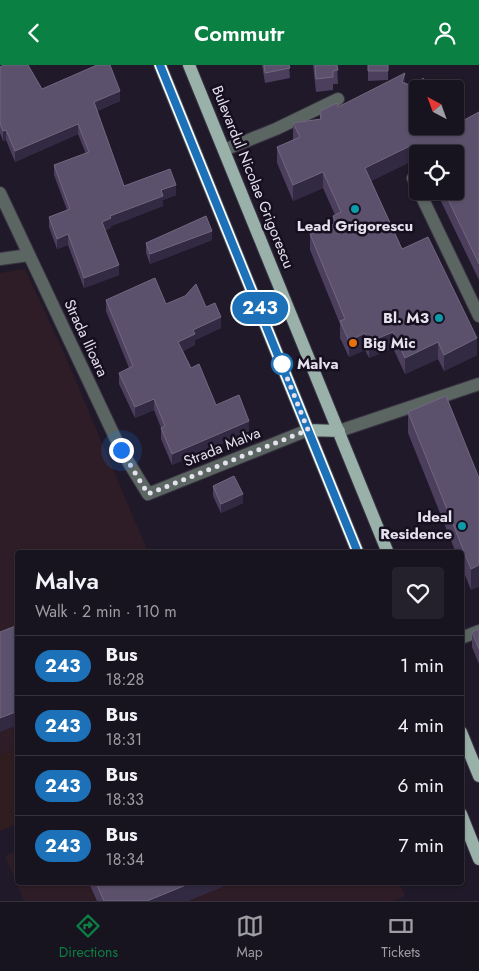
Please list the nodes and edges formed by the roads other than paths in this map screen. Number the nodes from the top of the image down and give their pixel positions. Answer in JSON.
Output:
{"nodes":[{"id":1,"x":160,"y":65,"type":"edge"},
{"id":2,"x":189,"y":65,"type":"edge"},
{"id":3,"x":338,"y":99,"type":"dead end"},
{"id":4,"x":224,"y":150,"type":"junction"},
{"id":5,"x":0,"y":193,"type":"edge"},
{"id":6,"x":423,"y":200,"type":"edge"},
{"id":7,"x":29,"y":255,"type":"junction"},
{"id":8,"x":0,"y":259,"type":"edge"},
{"id":9,"x":479,"y":316,"type":"edge"},
{"id":10,"x":479,"y":383,"type":"edge"},
{"id":11,"x":308,"y":430,"type":"junction"},
{"id":12,"x":339,"y":431,"type":"junction"},
{"id":13,"x":148,"y":494,"type":"joint"},
{"id":14,"x":357,"y":550,"type":"edge"},
{"id":15,"x":387,"y":550,"type":"edge"},
{"id":16,"x":479,"y":631,"type":"edge"},
{"id":17,"x":464,"y":637,"type":"edge"},
{"id":18,"x":464,"y":740,"type":"edge"},
{"id":19,"x":479,"y":776,"type":"edge"},
{"id":20,"x":464,"y":822,"type":"edge"},
{"id":21,"x":479,"y":859,"type":"edge"}],
"edges":[{"from":1,"to":11,"type":"main road"},
{"from":2,"to":4,"type":"main road","name":"Bulevardul Nicolae Grigorescu"},
{"from":3,"to":4,"type":"street"},
{"from":4,"to":12,"type":"main road","name":"Bulevardul Nicolae Grigorescu"},
{"from":5,"to":7,"type":"street","name":"Strada Ilioara"},
{"from":6,"to":9,"type":"street"},
{"from":7,"to":8,"type":"street"},
{"from":7,"to":13,"type":"street","name":"Strada Ilioara"},
{"from":10,"to":12,"type":"street"},
{"from":11,"to":12,"type":"main road"},
{"from":11,"to":13,"type":"street","name":"Strada Malva"},
{"from":11,"to":14,"type":"main road"},
{"from":12,"to":15,"type":"main road","name":"Bulevardul Nicolae Grigorescu"},
{"from":16,"to":17,"type":"street"},
{"from":18,"to":19,"type":"main road"},
{"from":20,"to":21,"type":"main road"}]}
